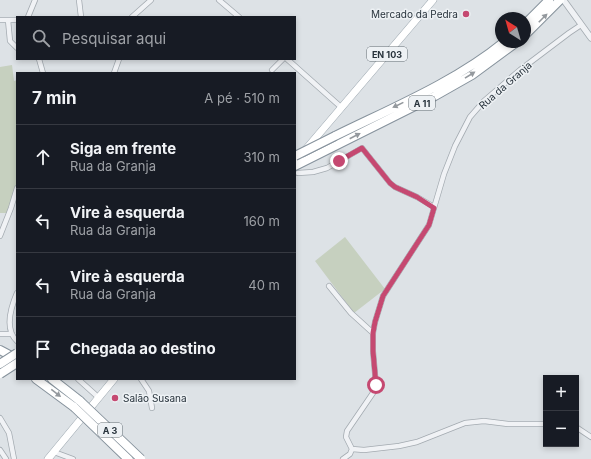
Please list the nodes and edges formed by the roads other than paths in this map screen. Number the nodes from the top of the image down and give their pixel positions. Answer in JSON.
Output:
{"nodes":[{"id":1,"x":35,"y":0,"type":"edge"},
{"id":2,"x":79,"y":0,"type":"edge"},
{"id":3,"x":150,"y":0,"type":"edge"},
{"id":4,"x":219,"y":0,"type":"edge"},
{"id":5,"x":433,"y":0,"type":"edge"},
{"id":6,"x":549,"y":0,"type":"edge"},
{"id":7,"x":563,"y":1,"type":"edge"},
{"id":8,"x":28,"y":16,"type":"edge"},
{"id":9,"x":81,"y":16,"type":"edge"},
{"id":10,"x":133,"y":16,"type":"edge"},
{"id":11,"x":238,"y":16,"type":"edge"},
{"id":12,"x":531,"y":18,"type":"edge"},
{"id":13,"x":0,"y":20,"type":"edge"},
{"id":14,"x":8,"y":20,"type":"junction"},
{"id":15,"x":16,"y":20,"type":"edge"},
{"id":16,"x":581,"y":25,"type":"junction"},
{"id":17,"x":531,"y":30,"type":"edge"},
{"id":18,"x":591,"y":38,"type":"edge"},
{"id":19,"x":16,"y":47,"type":"edge"},
{"id":20,"x":495,"y":48,"type":"edge"},
{"id":21,"x":509,"y":48,"type":"edge"},
{"id":22,"x":39,"y":60,"type":"edge"},
{"id":23,"x":119,"y":60,"type":"edge"},
{"id":24,"x":282,"y":60,"type":"edge"},
{"id":25,"x":288,"y":60,"type":"edge"},
{"id":26,"x":272,"y":70,"type":"dead end"},
{"id":27,"x":43,"y":72,"type":"edge"},
{"id":28,"x":114,"y":72,"type":"edge"},
{"id":29,"x":342,"y":108,"type":"junction"},
{"id":30,"x":296,"y":156,"type":"edge"},
{"id":31,"x":296,"y":161,"type":"edge"},
{"id":32,"x":297,"y":169,"type":"edge"},
{"id":33,"x":16,"y":191,"type":"edge"},
{"id":34,"x":434,"y":208,"type":"junction"},
{"id":35,"x":0,"y":236,"type":"edge"},
{"id":36,"x":329,"y":286,"type":"dead end"},
{"id":37,"x":16,"y":296,"type":"edge"},
{"id":38,"x":373,"y":333,"type":"junction"},
{"id":39,"x":0,"y":334,"type":"edge"},
{"id":40,"x":12,"y":334,"type":"junction"},
{"id":41,"x":16,"y":340,"type":"edge"},
{"id":42,"x":0,"y":350,"type":"edge"},
{"id":43,"x":16,"y":354,"type":"edge"},
{"id":44,"x":16,"y":358,"type":"edge"},
{"id":45,"x":0,"y":360,"type":"edge"},
{"id":46,"x":0,"y":364,"type":"edge"},
{"id":47,"x":16,"y":364,"type":"edge"},
{"id":48,"x":16,"y":368,"type":"edge"},
{"id":49,"x":0,"y":374,"type":"edge"},
{"id":50,"x":38,"y":380,"type":"edge"},
{"id":51,"x":53,"y":380,"type":"edge"},
{"id":52,"x":79,"y":380,"type":"edge"},
{"id":53,"x":113,"y":380,"type":"edge"},
{"id":54,"x":142,"y":380,"type":"edge"},
{"id":55,"x":99,"y":398,"type":"junction"},
{"id":56,"x":77,"y":404,"type":"junction"},
{"id":57,"x":152,"y":408,"type":"dead end"},
{"id":58,"x":0,"y":418,"type":"edge"},
{"id":59,"x":543,"y":424,"type":"edge"},
{"id":60,"x":579,"y":429,"type":"edge"},
{"id":61,"x":591,"y":437,"type":"edge"},
{"id":62,"x":352,"y":449,"type":"junction"},
{"id":63,"x":0,"y":452,"type":"edge"},
{"id":64,"x":54,"y":452,"type":"junction"},
{"id":65,"x":6,"y":459,"type":"edge"},
{"id":66,"x":14,"y":459,"type":"edge"},
{"id":67,"x":48,"y":459,"type":"edge"},
{"id":68,"x":73,"y":459,"type":"edge"},
{"id":69,"x":128,"y":459,"type":"edge"},
{"id":70,"x":141,"y":459,"type":"edge"},
{"id":71,"x":343,"y":459,"type":"edge"}],
"edges":[{"from":1,"to":8,"type":"street"},
{"from":2,"to":9,"type":"street"},
{"from":3,"to":10,"type":"street"},
{"from":4,"to":11,"type":"street"},
{"from":5,"to":29,"type":"main road","number":"EN 103"},
{"from":6,"to":12,"type":"highway"},
{"from":7,"to":16,"type":"street"},
{"from":17,"to":7,"type":"highway","one_way":true},
{"from":13,"to":14,"type":"street"},
{"from":14,"to":15,"type":"street"},
{"from":14,"to":19,"type":"street"},
{"from":16,"to":18,"type":"street"},
{"from":16,"to":34,"type":"street","name":"Rua da Granja"},
{"from":20,"to":30,"type":"highway","number":"A 11","one_way":true,"bridge":true},
{"from":32,"to":21,"type":"highway","number":"A 11","one_way":true},
{"from":22,"to":27,"type":"street"},
{"from":23,"to":28,"type":"street"},
{"from":24,"to":26,"type":"street"},
{"from":25,"to":29,"type":"street"},
{"from":29,"to":31,"type":"main road","number":"EN 103"},
{"from":32,"to":34,"type":"street"},
{"from":33,"to":35,"type":"street"},
{"from":34,"to":38,"type":"street","name":"Rua da Granja"},
{"from":36,"to":38,"type":"street"},
{"from":37,"to":40,"type":"street"},
{"from":38,"to":62,"type":"street","name":"Rua da Granja"},
{"from":39,"to":40,"type":"street"},
{"from":40,"to":41,"type":"street"},
{"from":42,"to":44,"type":"highway"},
{"from":43,"to":46,"type":"highway","bridge":true},
{"from":45,"to":48,"type":"highway"},
{"from":47,"to":49,"type":"highway","bridge":true},
{"from":50,"to":56,"type":"highway","number":"A 3","one_way":true},
{"from":51,"to":56,"type":"highway","number":"A 3"},
{"from":52,"to":55,"type":"street"},
{"from":53,"to":55,"type":"main road"},
{"from":54,"to":57,"type":"street"},
{"from":55,"to":64,"type":"main road"},
{"from":56,"to":69,"type":"highway","number":"A 3","bridge":true},
{"from":56,"to":70,"type":"highway","number":"A 3","bridge":true},
{"from":58,"to":66,"type":"street"},
{"from":59,"to":62,"type":"street"},
{"from":60,"to":61,"type":"street"},
{"from":62,"to":71,"type":"street"},
{"from":63,"to":65,"type":"street"},
{"from":64,"to":67,"type":"main road"},
{"from":64,"to":68,"type":"street"}]}
